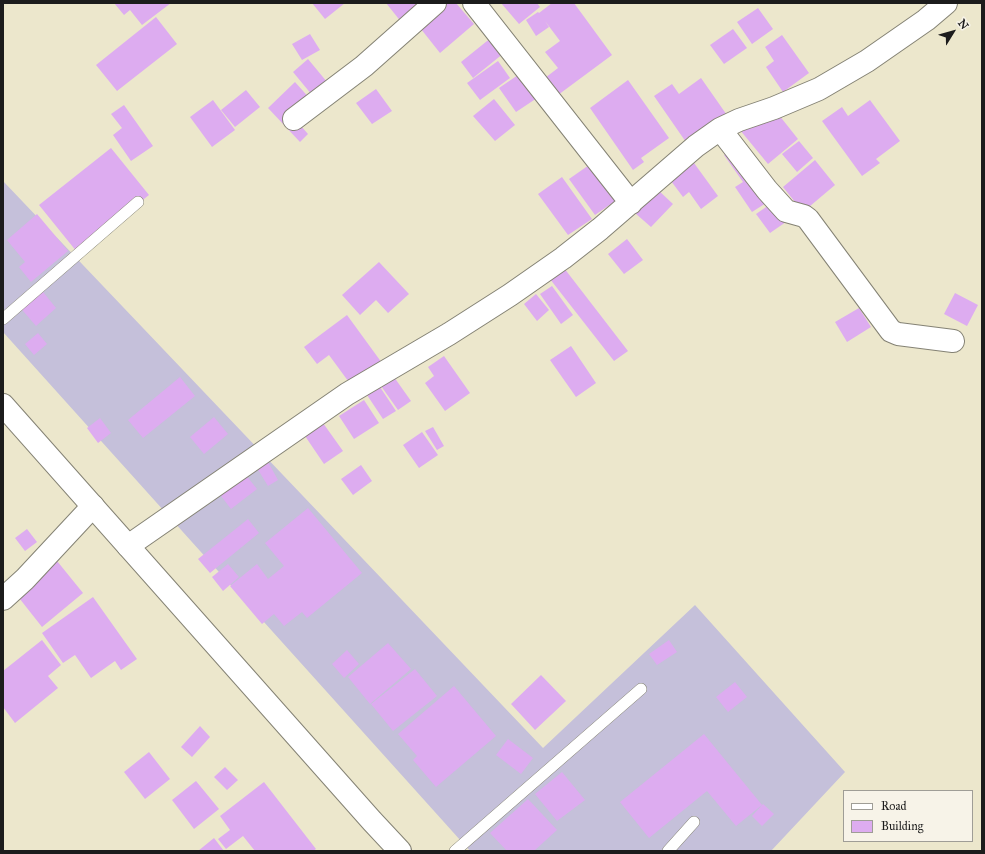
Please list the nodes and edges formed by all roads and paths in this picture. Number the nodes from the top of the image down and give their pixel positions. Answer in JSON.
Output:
{"nodes":[{"id":1,"x":435,"y":3,"type":"edge"},
{"id":2,"x":474,"y":3,"type":"edge"},
{"id":3,"x":946,"y":3,"type":"edge"},
{"id":4,"x":294,"y":119,"type":"dead end"},
{"id":5,"x":720,"y":129,"type":"junction"},
{"id":6,"x":138,"y":202,"type":"dead end"},
{"id":7,"x":631,"y":203,"type":"junction"},
{"id":8,"x":3,"y":319,"type":"edge"},
{"id":9,"x":953,"y":341,"type":"dead end"},
{"id":10,"x":3,"y":405,"type":"edge"},
{"id":11,"x":93,"y":506,"type":"junction"},
{"id":12,"x":128,"y":546,"type":"junction"},
{"id":13,"x":3,"y":599,"type":"edge"},
{"id":14,"x":641,"y":689,"type":"dead end"},
{"id":15,"x":694,"y":822,"type":"dead end"},
{"id":16,"x":400,"y":851,"type":"edge"},
{"id":17,"x":455,"y":851,"type":"edge"},
{"id":18,"x":668,"y":851,"type":"edge"}],
"edges":[{"from":1,"to":4,"type":"street"},
{"from":2,"to":7,"type":"street"},
{"from":3,"to":5,"type":"street"},
{"from":5,"to":7,"type":"street"},
{"from":5,"to":9,"type":"street"},
{"from":6,"to":8,"type":"lane"},
{"from":7,"to":12,"type":"street"},
{"from":10,"to":11,"type":"street"},
{"from":11,"to":12,"type":"street"},
{"from":11,"to":13,"type":"street"},
{"from":12,"to":16,"type":"street"},
{"from":14,"to":17,"type":"lane"},
{"from":15,"to":18,"type":"lane"}]}
